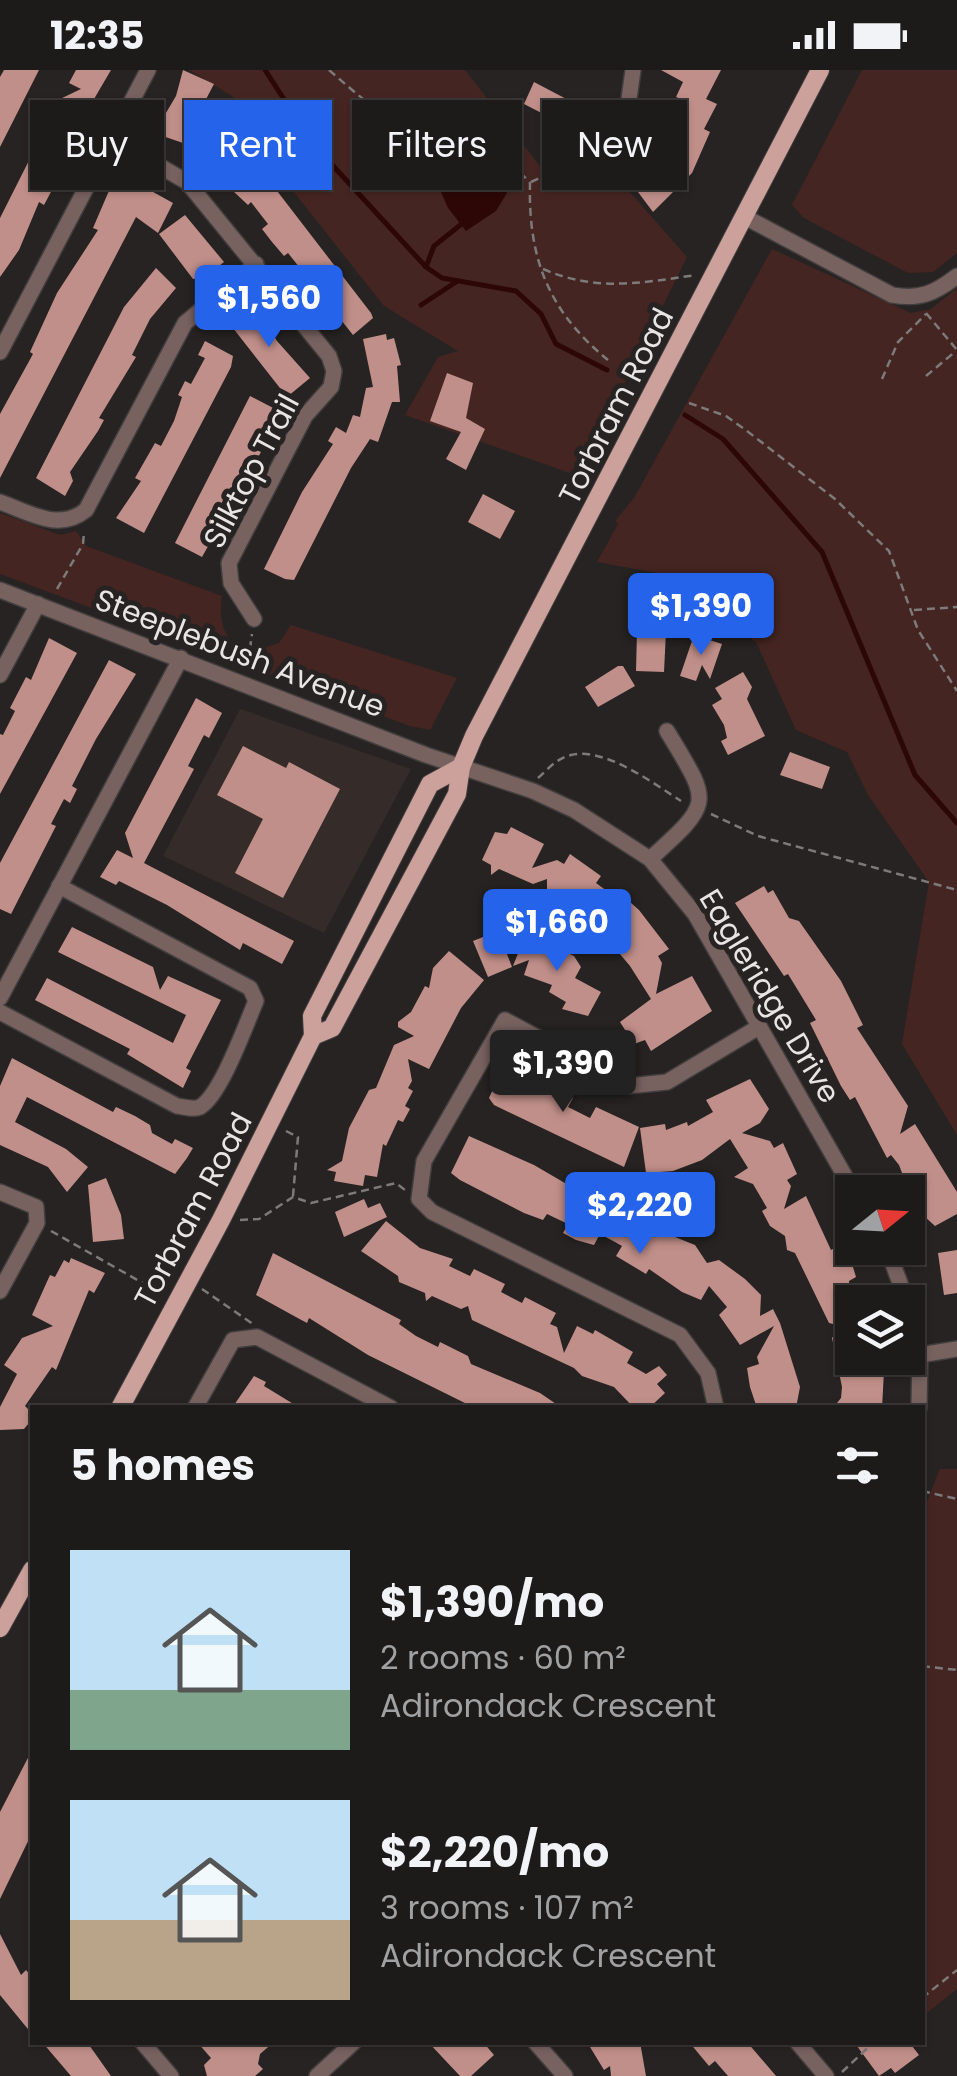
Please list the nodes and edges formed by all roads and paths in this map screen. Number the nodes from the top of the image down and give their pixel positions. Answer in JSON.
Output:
{"nodes":[{"id":1,"x":148,"y":70,"type":"edge"},
{"id":2,"x":329,"y":70,"type":"edge"},
{"id":3,"x":633,"y":70,"type":"edge"},
{"id":4,"x":820,"y":70,"type":"edge"},
{"id":5,"x":134,"y":100,"type":"edge"},
{"id":6,"x":629,"y":100,"type":"edge"},
{"id":7,"x":164,"y":169,"type":"edge"},
{"id":8,"x":542,"y":177,"type":"edge"},
{"id":9,"x":530,"y":183,"type":"junction"},
{"id":10,"x":88,"y":190,"type":"edge"},
{"id":11,"x":745,"y":217,"type":"junction"},
{"id":12,"x":256,"y":264,"type":"junction"},
{"id":13,"x":542,"y":268,"type":"junction"},
{"id":14,"x":717,"y":272,"type":"junction"},
{"id":15,"x":957,"y":276,"type":"edge"},
{"id":16,"x":957,"y":350,"type":"edge"},
{"id":17,"x":0,"y":352,"type":"edge"},
{"id":18,"x":608,"y":360,"type":"dead end"},
{"id":19,"x":926,"y":376,"type":"dead end"},
{"id":20,"x":882,"y":380,"type":"dead end"},
{"id":21,"x":688,"y":403,"type":"dead end"},
{"id":22,"x":0,"y":502,"type":"edge"},
{"id":23,"x":86,"y":510,"type":"junction"},
{"id":24,"x":57,"y":589,"type":"dead end"},
{"id":25,"x":0,"y":590,"type":"edge"},
{"id":26,"x":38,"y":604,"type":"junction"},
{"id":27,"x":957,"y":606,"type":"edge"},
{"id":28,"x":912,"y":610,"type":"junction"},
{"id":29,"x":254,"y":619,"type":"joint"},
{"id":30,"x":181,"y":658,"type":"junction"},
{"id":31,"x":248,"y":662,"type":"dead end"},
{"id":32,"x":0,"y":675,"type":"edge"},
{"id":33,"x":957,"y":691,"type":"edge"},
{"id":34,"x":666,"y":731,"type":"dead end"},
{"id":35,"x":461,"y":766,"type":"junction"},
{"id":36,"x":534,"y":791,"type":"junction"},
{"id":37,"x":698,"y":811,"type":"junction"},
{"id":38,"x":650,"y":859,"type":"junction"},
{"id":39,"x":59,"y":886,"type":"junction"},
{"id":40,"x":957,"y":890,"type":"edge"},
{"id":41,"x":0,"y":998,"type":"edge"},
{"id":42,"x":0,"y":1012,"type":"edge"},
{"id":43,"x":757,"y":1028,"type":"junction"},
{"id":44,"x":313,"y":1036,"type":"junction"},
{"id":45,"x":270,"y":1122,"type":"junction"},
{"id":46,"x":844,"y":1175,"type":"edge"},
{"id":47,"x":0,"y":1192,"type":"edge"},
{"id":48,"x":293,"y":1197,"type":"junction"},
{"id":49,"x":419,"y":1199,"type":"junction"},
{"id":50,"x":221,"y":1220,"type":"junction"},
{"id":51,"x":37,"y":1223,"type":"junction"},
{"id":52,"x":188,"y":1281,"type":"junction"},
{"id":53,"x":0,"y":1291,"type":"edge"},
{"id":54,"x":177,"y":1302,"type":"junction"},
{"id":55,"x":258,"y":1337,"type":"junction"},
{"id":56,"x":957,"y":1349,"type":"edge"},
{"id":57,"x":925,"y":1355,"type":"edge"},
{"id":58,"x":919,"y":1375,"type":"edge"},
{"id":59,"x":122,"y":1405,"type":"edge"},
{"id":60,"x":197,"y":1405,"type":"edge"},
{"id":61,"x":385,"y":1405,"type":"edge"},
{"id":62,"x":715,"y":1405,"type":"edge"},
{"id":63,"x":918,"y":1405,"type":"edge"},
{"id":64,"x":925,"y":1492,"type":"edge"},
{"id":65,"x":957,"y":1499,"type":"edge"},
{"id":66,"x":30,"y":1574,"type":"edge"},
{"id":67,"x":0,"y":1628,"type":"edge"},
{"id":68,"x":925,"y":1666,"type":"edge"},
{"id":69,"x":957,"y":1670,"type":"edge"},
{"id":70,"x":957,"y":1970,"type":"edge"},
{"id":71,"x":925,"y":1996,"type":"edge"},
{"id":72,"x":145,"y":2045,"type":"edge"},
{"id":73,"x":351,"y":2045,"type":"edge"},
{"id":74,"x":538,"y":2045,"type":"edge"},
{"id":75,"x":800,"y":2045,"type":"edge"},
{"id":76,"x":871,"y":2045,"type":"edge"},
{"id":77,"x":171,"y":2076,"type":"edge"},
{"id":78,"x":317,"y":2076,"type":"edge"},
{"id":79,"x":565,"y":2076,"type":"edge"},
{"id":80,"x":826,"y":2076,"type":"edge"},
{"id":81,"x":838,"y":2076,"type":"edge"}],
"edges":[{"from":1,"to":5,"type":"street"},
{"from":2,"to":9,"type":"path"},
{"from":3,"to":6,"type":"street"},
{"from":4,"to":11,"type":"main road","name":"Torbram Road"},
{"from":7,"to":12,"type":"street","name":"Silktop Trail"},
{"from":8,"to":9,"type":"path"},
{"from":9,"to":13,"type":"path"},
{"from":10,"to":17,"type":"street"},
{"from":11,"to":14,"type":"main road","name":"Torbram Road"},
{"from":11,"to":15,"type":"street"},
{"from":12,"to":23,"type":"street"},
{"from":12,"to":29,"type":"street","name":"Silktop Trail"},
{"from":13,"to":14,"type":"path"},
{"from":13,"to":18,"type":"path"},
{"from":14,"to":35,"type":"main road","name":"Torbram Road"},
{"from":16,"to":19,"type":"path"},
{"from":16,"to":20,"type":"path"},
{"from":21,"to":28,"type":"path"},
{"from":22,"to":23,"type":"street"},
{"from":23,"to":24,"type":"path"},
{"from":25,"to":26,"type":"street","name":"Steeplebush Avenue"},
{"from":26,"to":30,"type":"street","name":"Steeplebush Avenue"},
{"from":26,"to":32,"type":"street"},
{"from":27,"to":28,"type":"path"},
{"from":28,"to":33,"type":"path"},
{"from":29,"to":31,"type":"path"},
{"from":30,"to":35,"type":"street","name":"Steeplebush Avenue"},
{"from":30,"to":39,"type":"street"},
{"from":34,"to":37,"type":"street"},
{"from":35,"to":36,"type":"street","name":"Eagleridge Drive"},
{"from":35,"to":44,"type":"main road","name":"Torbram Road"},
{"from":35,"to":44,"type":"main road","name":"Torbram Road"},
{"from":36,"to":37,"type":"path"},
{"from":36,"to":38,"type":"street","name":"Eagleridge Drive"},
{"from":37,"to":38,"type":"street"},
{"from":37,"to":40,"type":"path"},
{"from":38,"to":43,"type":"street","name":"Eagleridge Drive"},
{"from":39,"to":41,"type":"street"},
{"from":39,"to":42,"type":"street"},
{"from":43,"to":46,"type":"street","name":"Eagleridge Drive"},
{"from":43,"to":49,"type":"street"},
{"from":44,"to":45,"type":"main road","name":"Torbram Road"},
{"from":45,"to":48,"type":"path"},
{"from":45,"to":50,"type":"main road","name":"Torbram Road"},
{"from":47,"to":51,"type":"street"},
{"from":48,"to":49,"type":"path"},
{"from":48,"to":50,"type":"path"},
{"from":49,"to":62,"type":"street"},
{"from":50,"to":52,"type":"main road","name":"Torbram Road"},
{"from":51,"to":53,"type":"street"},
{"from":51,"to":54,"type":"path"},
{"from":52,"to":54,"type":"main road","name":"Torbram Road"},
{"from":52,"to":55,"type":"path"},
{"from":54,"to":59,"type":"main road","name":"Torbram Road"},
{"from":55,"to":60,"type":"street"},
{"from":55,"to":61,"type":"street"},
{"from":56,"to":57,"type":"street"},
{"from":58,"to":63,"type":"street"},
{"from":64,"to":65,"type":"path"},
{"from":66,"to":67,"type":"main road"},
{"from":68,"to":69,"type":"path"},
{"from":70,"to":71,"type":"path"},
{"from":72,"to":77,"type":"street"},
{"from":73,"to":78,"type":"street"},
{"from":74,"to":79,"type":"street"},
{"from":75,"to":80,"type":"street"},
{"from":76,"to":81,"type":"path"}]}
